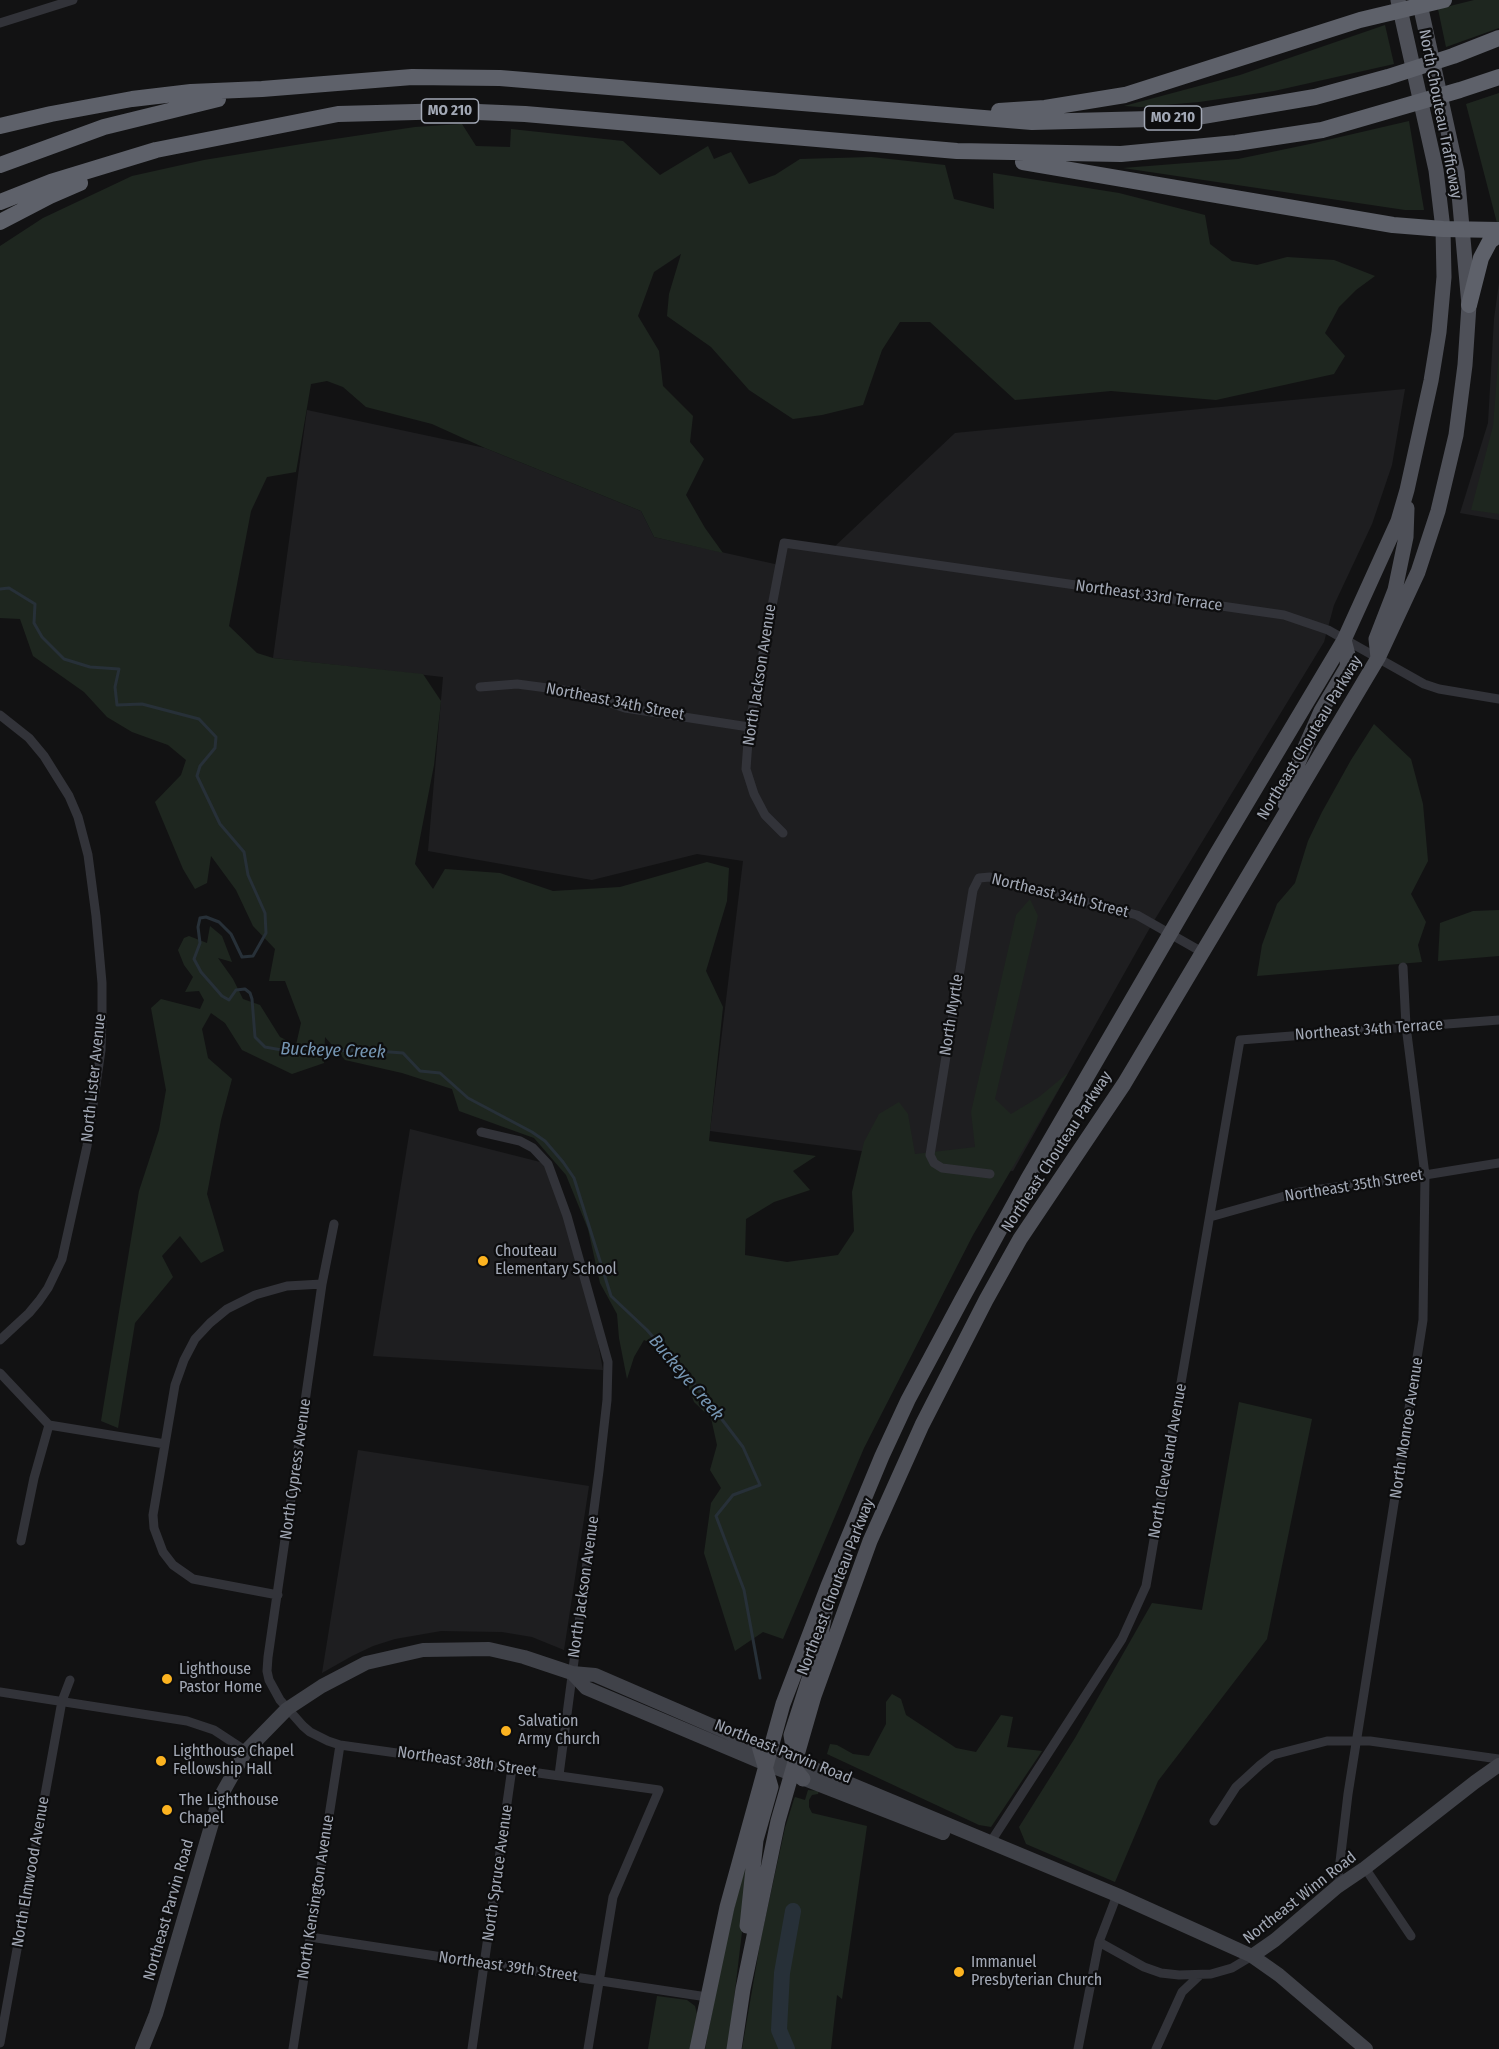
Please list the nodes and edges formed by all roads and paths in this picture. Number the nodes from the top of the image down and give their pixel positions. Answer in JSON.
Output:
{"nodes":[{"id":1,"x":73,"y":0,"type":"edge"},
{"id":2,"x":1382,"y":0,"type":"edge"},
{"id":3,"x":1444,"y":0,"type":"edge"},
{"id":4,"x":1420,"y":3,"type":"edge"},
{"id":5,"x":1400,"y":5,"type":"edge"},
{"id":6,"x":1360,"y":20,"type":"junction"},
{"id":7,"x":0,"y":23,"type":"edge"},
{"id":8,"x":1499,"y":38,"type":"edge"},
{"id":9,"x":1499,"y":77,"type":"edge"},
{"id":10,"x":262,"y":89,"type":"junction"},
{"id":11,"x":954,"y":115,"type":"junction"},
{"id":12,"x":0,"y":126,"type":"edge"},
{"id":13,"x":156,"y":150,"type":"junction"},
{"id":14,"x":957,"y":151,"type":"junction"},
{"id":15,"x":0,"y":165,"type":"edge"},
{"id":16,"x":0,"y":202,"type":"edge"},
{"id":17,"x":0,"y":222,"type":"edge"},
{"id":18,"x":1443,"y":229,"type":"junction"},
{"id":19,"x":1463,"y":230,"type":"junction"},
{"id":20,"x":1499,"y":230,"type":"edge"},
{"id":21,"x":1499,"y":234,"type":"edge"},
{"id":22,"x":1469,"y":304,"type":"junction"},
{"id":23,"x":1441,"y":308,"type":"joint"},
{"id":24,"x":1407,"y":490,"type":"junction"},
{"id":25,"x":784,"y":543,"type":"joint"},
{"id":26,"x":1344,"y":640,"type":"junction"},
{"id":27,"x":1378,"y":658,"type":"junction"},
{"id":28,"x":480,"y":687,"type":"dead end"},
{"id":29,"x":1499,"y":699,"type":"edge"},
{"id":30,"x":0,"y":715,"type":"edge"},
{"id":31,"x":749,"y":726,"type":"junction"},
{"id":32,"x":1279,"y":824,"type":"junction"},
{"id":33,"x":783,"y":833,"type":"dead end"},
{"id":34,"x":979,"y":878,"type":"joint"},
{"id":35,"x":1171,"y":934,"type":"junction"},
{"id":36,"x":1202,"y":952,"type":"junction"},
{"id":37,"x":1403,"y":967,"type":"dead end"},
{"id":38,"x":1499,"y":1020,"type":"edge"},
{"id":39,"x":1406,"y":1026,"type":"junction"},
{"id":40,"x":1240,"y":1040,"type":"joint"},
{"id":41,"x":481,"y":1132,"type":"dead end"},
{"id":42,"x":1499,"y":1163,"type":"edge"},
{"id":43,"x":990,"y":1174,"type":"dead end"},
{"id":44,"x":1425,"y":1175,"type":"junction"},
{"id":45,"x":1210,"y":1216,"type":"junction"},
{"id":46,"x":334,"y":1224,"type":"dead end"},
{"id":47,"x":322,"y":1284,"type":"junction"},
{"id":48,"x":0,"y":1340,"type":"edge"},
{"id":49,"x":0,"y":1373,"type":"edge"},
{"id":50,"x":49,"y":1425,"type":"junction"},
{"id":51,"x":165,"y":1444,"type":"junction"},
{"id":52,"x":21,"y":1541,"type":"dead end"},
{"id":53,"x":828,"y":1586,"type":"junction"},
{"id":54,"x":278,"y":1595,"type":"junction"},
{"id":55,"x":572,"y":1673,"type":"junction"},
{"id":56,"x":70,"y":1680,"type":"dead end"},
{"id":57,"x":0,"y":1692,"type":"edge"},
{"id":58,"x":62,"y":1701,"type":"junction"},
{"id":59,"x":287,"y":1708,"type":"junction"},
{"id":60,"x":1357,"y":1739,"type":"junction"},
{"id":61,"x":339,"y":1745,"type":"junction"},
{"id":62,"x":246,"y":1751,"type":"junction"},
{"id":63,"x":765,"y":1754,"type":"junction"},
{"id":64,"x":1499,"y":1759,"type":"edge"},
{"id":65,"x":1499,"y":1765,"type":"edge"},
{"id":66,"x":512,"y":1768,"type":"junction"},
{"id":67,"x":796,"y":1771,"type":"junction"},
{"id":68,"x":559,"y":1775,"type":"junction"},
{"id":69,"x":1214,"y":1821,"type":"dead end"},
{"id":70,"x":990,"y":1843,"type":"junction"},
{"id":71,"x":1365,"y":1868,"type":"junction"},
{"id":72,"x":1337,"y":1887,"type":"junction"},
{"id":73,"x":1117,"y":1896,"type":"junction"},
{"id":74,"x":1411,"y":1936,"type":"dead end"},
{"id":75,"x":310,"y":1937,"type":"junction"},
{"id":76,"x":1098,"y":1942,"type":"junction"},
{"id":77,"x":1252,"y":1956,"type":"junction"},
{"id":78,"x":485,"y":1965,"type":"junction"},
{"id":79,"x":1200,"y":1975,"type":"junction"},
{"id":80,"x":598,"y":1980,"type":"junction"},
{"id":81,"x":743,"y":1989,"type":"junction"},
{"id":82,"x":707,"y":1997,"type":"junction"},
{"id":83,"x":0,"y":2043,"type":"edge"},
{"id":84,"x":142,"y":2049,"type":"edge"},
{"id":85,"x":293,"y":2049,"type":"edge"},
{"id":86,"x":472,"y":2049,"type":"edge"},
{"id":87,"x":588,"y":2049,"type":"edge"},
{"id":88,"x":697,"y":2049,"type":"edge"},
{"id":89,"x":734,"y":2049,"type":"edge"},
{"id":90,"x":1078,"y":2049,"type":"edge"},
{"id":91,"x":1156,"y":2049,"type":"edge"},
{"id":92,"x":1366,"y":2049,"type":"edge"}],
"edges":[{"from":1,"to":7,"type":"street"},
{"from":2,"to":6,"type":"highway"},
{"from":3,"to":4,"type":"highway"},
{"from":4,"to":5,"type":"highway"},
{"from":4,"to":19,"type":"main road","name":"North Chouteau Trafficway"},
{"from":5,"to":6,"type":"highway"},
{"from":5,"to":18,"type":"main road","name":"North Chouteau Trafficway"},
{"from":6,"to":11,"type":"highway"},
{"from":8,"to":11,"type":"highway","number":"MO 210"},
{"from":9,"to":14,"type":"highway","number":"MO 210"},
{"from":10,"to":11,"type":"highway","number":"MO 210"},
{"from":10,"to":12,"type":"highway"},
{"from":10,"to":15,"type":"highway","number":"MO 210"},
{"from":13,"to":14,"type":"highway","number":"MO 210"},
{"from":13,"to":16,"type":"highway","number":"MO 210"},
{"from":13,"to":17,"type":"highway"},
{"from":14,"to":18,"type":"highway"},
{"from":18,"to":19,"type":"highway"},
{"from":18,"to":23,"type":"main road","name":"North Chouteau Trafficway"},
{"from":19,"to":20,"type":"highway"},
{"from":19,"to":22,"type":"main road","name":"North Chouteau Trafficway"},
{"from":21,"to":22,"type":"highway"},
{"from":22,"to":27,"type":"main road","name":"Northeast Chouteau Parkway"},
{"from":23,"to":24,"type":"main road","name":"Northeast Chouteau Parkway"},
{"from":24,"to":26,"type":"main road","name":"Northeast Chouteau Parkway"},
{"from":24,"to":27,"type":"main road"},
{"from":25,"to":26,"type":"street","name":"Northeast 33rd Terrace"},
{"from":25,"to":31,"type":"street","name":"North Jackson Avenue"},
{"from":26,"to":27,"type":"street","name":"Northeast 33rd Terrace"},
{"from":26,"to":32,"type":"main road"},
{"from":26,"to":35,"type":"main road","name":"Northeast Chouteau Parkway"},
{"from":27,"to":29,"type":"street","name":"Northeast 33rd Terrace"},
{"from":27,"to":32,"type":"main road","name":"Northeast Chouteau Parkway"},
{"from":28,"to":31,"type":"street","name":"Northeast 34th Street"},
{"from":30,"to":48,"type":"street","name":"North Lister Avenue"},
{"from":31,"to":33,"type":"street","name":"North Jackson Avenue"},
{"from":32,"to":36,"type":"main road","name":"Northeast Chouteau Parkway"},
{"from":34,"to":35,"type":"street","name":"Northeast 34th Street"},
{"from":34,"to":43,"type":"street","name":"North Myrtle"},
{"from":35,"to":36,"type":"street","name":"Northeast 34th Street"},
{"from":35,"to":53,"type":"main road","name":"Northeast Chouteau Parkway"},
{"from":36,"to":67,"type":"main road","name":"Northeast Chouteau Parkway"},
{"from":37,"to":39,"type":"street","name":"North Monroe Avenue"},
{"from":38,"to":39,"type":"street","name":"Northeast 34th Terrace"},
{"from":39,"to":40,"type":"street","name":"Northeast 34th Terrace"},
{"from":39,"to":44,"type":"street","name":"North Monroe Avenue"},
{"from":40,"to":45,"type":"street","name":"North Cleveland Avenue"},
{"from":41,"to":55,"type":"street","name":"North Jackson Avenue"},
{"from":42,"to":44,"type":"street","name":"Northeast 35th Street"},
{"from":44,"to":45,"type":"street","name":"Northeast 35th Street"},
{"from":44,"to":60,"type":"street","name":"North Monroe Avenue"},
{"from":45,"to":70,"type":"street","name":"North Cleveland Avenue"},
{"from":46,"to":47,"type":"street","name":"North Cypress Avenue"},
{"from":47,"to":51,"type":"street"},
{"from":47,"to":54,"type":"street","name":"North Cypress Avenue"},
{"from":49,"to":50,"type":"street"},
{"from":50,"to":51,"type":"street"},
{"from":50,"to":52,"type":"street"},
{"from":51,"to":54,"type":"street"},
{"from":53,"to":63,"type":"main road","name":"Northeast Chouteau Parkway"},
{"from":53,"to":67,"type":"main road"},
{"from":54,"to":59,"type":"street","name":"North Cypress Avenue"},
{"from":55,"to":59,"type":"main road","name":"Northeast Parvin Road"},
{"from":55,"to":63,"type":"main road","name":"Northeast Parvin Road"},
{"from":55,"to":68,"type":"street","name":"North Jackson Avenue"},
{"from":56,"to":58,"type":"street","name":"North Elmwood Avenue"},
{"from":57,"to":58,"type":"street"},
{"from":58,"to":62,"type":"street"},
{"from":58,"to":83,"type":"street","name":"North Elmwood Avenue"},
{"from":59,"to":61,"type":"street","name":"Northeast 38th Street"},
{"from":59,"to":62,"type":"main road","name":"Northeast Parvin Road"},
{"from":60,"to":64,"type":"street"},
{"from":60,"to":69,"type":"street"},
{"from":60,"to":72,"type":"street","name":"North Monroe Avenue"},
{"from":61,"to":66,"type":"street","name":"Northeast 38th Street"},
{"from":61,"to":75,"type":"street","name":"North Kensington Avenue"},
{"from":62,"to":84,"type":"main road","name":"Northeast Parvin Road"},
{"from":63,"to":67,"type":"main road","name":"Northeast Parvin Road"},
{"from":63,"to":81,"type":"main road"},
{"from":63,"to":82,"type":"main road","name":"Northeast Chouteau Parkway"},
{"from":65,"to":71,"type":"main road","name":"Northeast Winn Road"},
{"from":66,"to":68,"type":"street","name":"Northeast 38th Street"},
{"from":66,"to":78,"type":"street","name":"North Spruce Avenue"},
{"from":67,"to":70,"type":"main road","name":"Northeast Parvin Road"},
{"from":67,"to":81,"type":"main road","name":"Northeast Chouteau Parkway"},
{"from":68,"to":80,"type":"street","name":"Northeast 38th Street"},
{"from":70,"to":73,"type":"main road","name":"Northeast Parvin Road"},
{"from":71,"to":72,"type":"main road","name":"Northeast Winn Road"},
{"from":71,"to":74,"type":"street"},
{"from":72,"to":77,"type":"main road","name":"Northeast Winn Road"},
{"from":73,"to":76,"type":"street"},
{"from":73,"to":77,"type":"main road","name":"Northeast Parvin Road"},
{"from":75,"to":78,"type":"street","name":"Northeast 39th Street"},
{"from":75,"to":85,"type":"street","name":"North Kensington Avenue"},
{"from":76,"to":79,"type":"street","name":"Northeast Winn Road"},
{"from":76,"to":90,"type":"street"},
{"from":77,"to":79,"type":"street","name":"Northeast Winn Road"},
{"from":77,"to":92,"type":"main road","name":"Northeast Parvin Road"},
{"from":78,"to":80,"type":"street","name":"Northeast 39th Street"},
{"from":78,"to":86,"type":"street","name":"North Spruce Avenue"},
{"from":79,"to":91,"type":"street"},
{"from":80,"to":82,"type":"street","name":"Northeast 39th Street"},
{"from":80,"to":87,"type":"street"},
{"from":81,"to":89,"type":"main road","name":"Northeast Chouteau Parkway"},
{"from":82,"to":88,"type":"main road","name":"Northeast Chouteau Parkway"}]}
